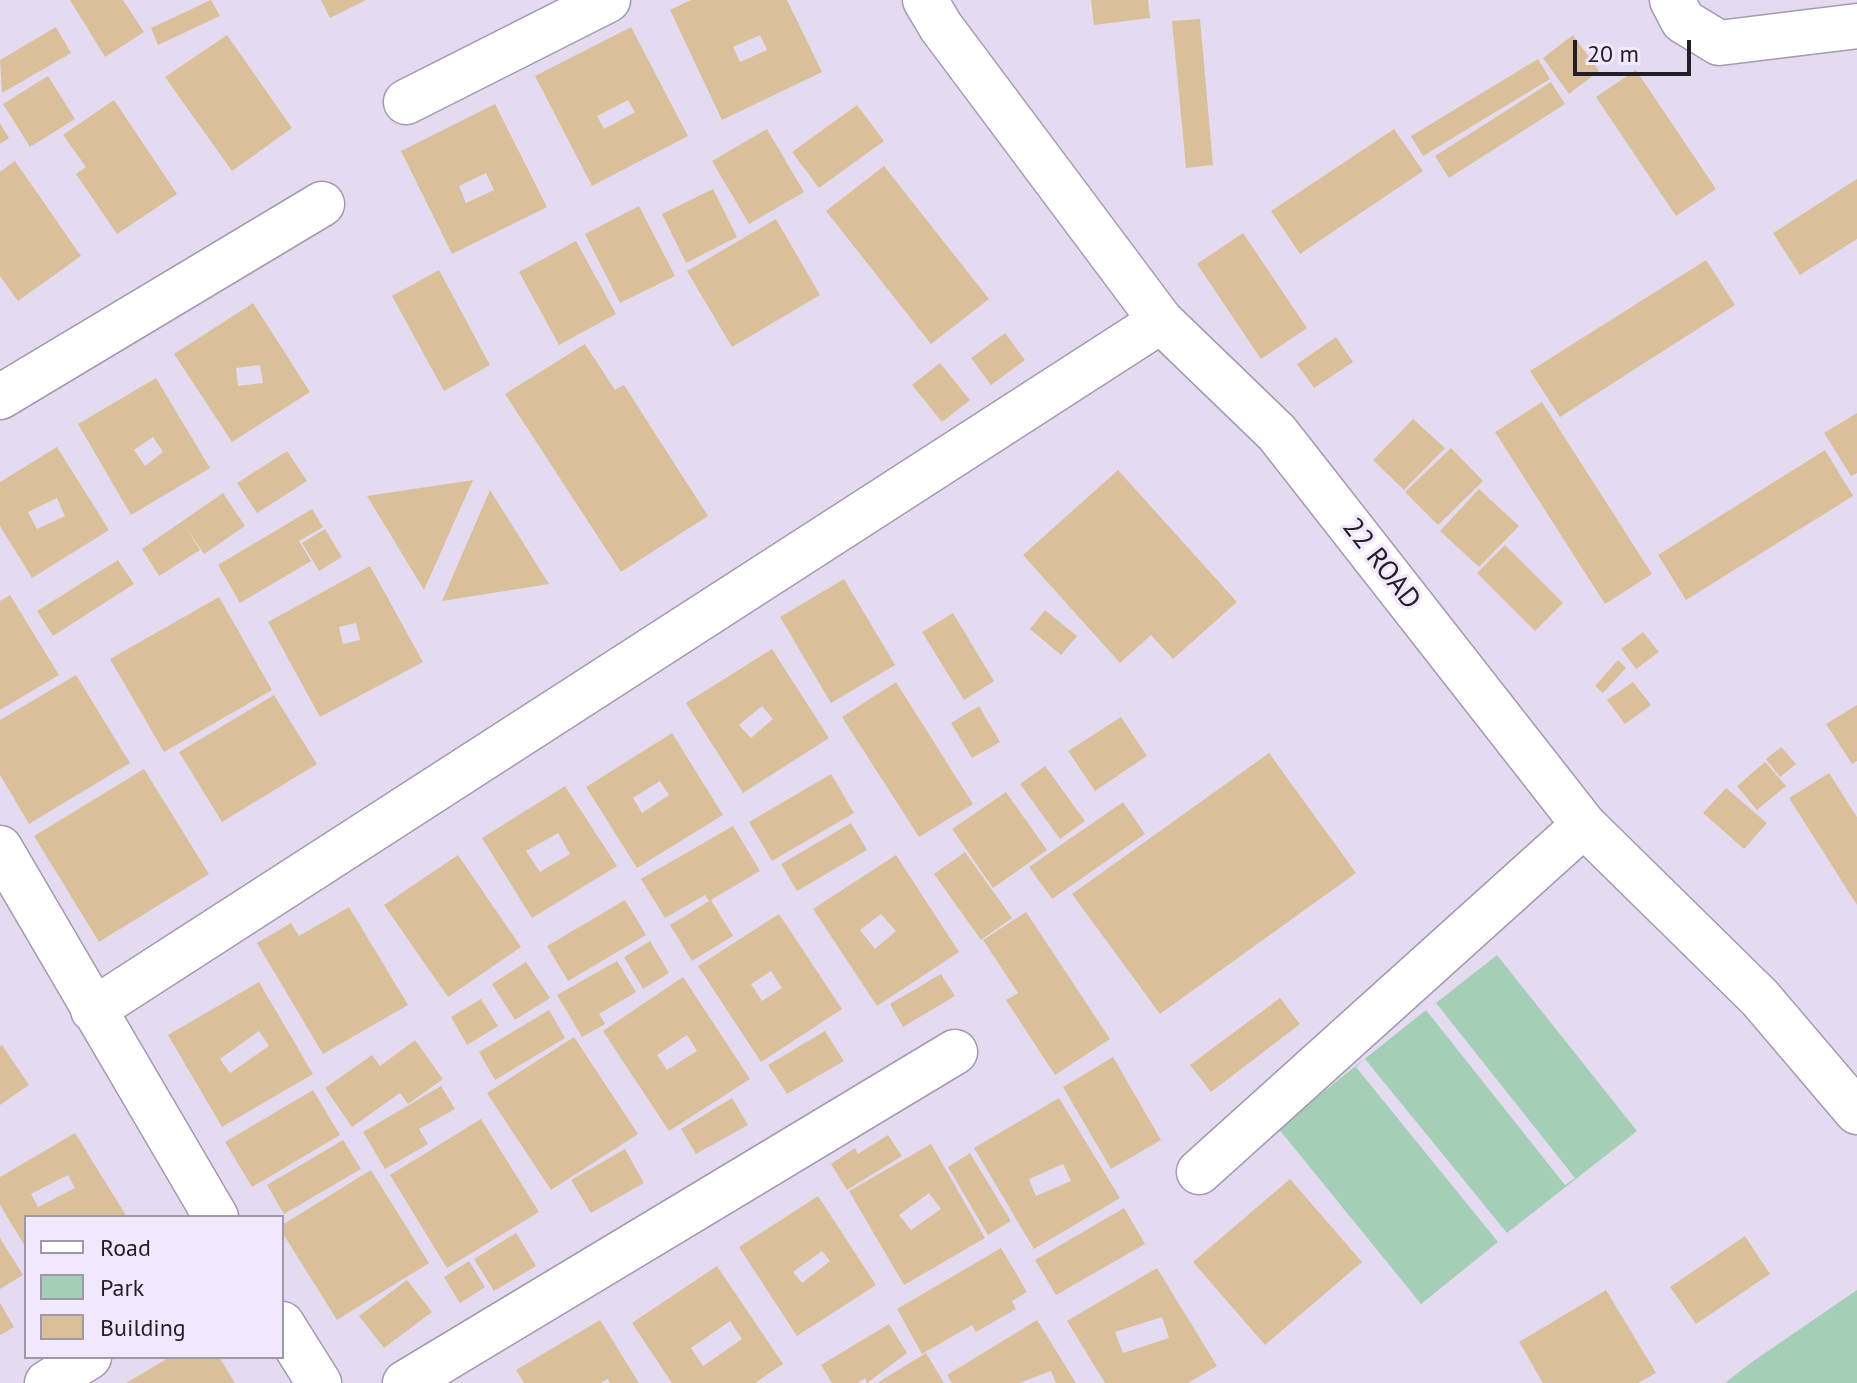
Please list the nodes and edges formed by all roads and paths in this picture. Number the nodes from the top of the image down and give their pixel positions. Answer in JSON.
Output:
{"nodes":[{"id":1,"x":608,"y":0,"type":"edge"},
{"id":2,"x":925,"y":0,"type":"edge"},
{"id":3,"x":1672,"y":0,"type":"edge"},
{"id":4,"x":1857,"y":26,"type":"edge"},
{"id":5,"x":406,"y":102,"type":"dead end"},
{"id":6,"x":322,"y":204,"type":"dead end"},
{"id":7,"x":1161,"y":321,"type":"junction"},
{"id":8,"x":0,"y":397,"type":"edge"},
{"id":9,"x":1584,"y":825,"type":"junction"},
{"id":10,"x":0,"y":848,"type":"edge"},
{"id":11,"x":93,"y":1010,"type":"junction"},
{"id":12,"x":955,"y":1052,"type":"dead end"},
{"id":13,"x":1857,"y":1112,"type":"edge"},
{"id":14,"x":1199,"y":1172,"type":"dead end"},
{"id":15,"x":215,"y":1215,"type":"edge"},
{"id":16,"x":284,"y":1327,"type":"edge"},
{"id":17,"x":86,"y":1359,"type":"edge"},
{"id":18,"x":47,"y":1383,"type":"edge"},
{"id":19,"x":319,"y":1383,"type":"edge"},
{"id":20,"x":405,"y":1383,"type":"edge"}],
"edges":[{"from":1,"to":5,"type":"street"},
{"from":2,"to":7,"type":"street","name":"22 ROAD"},
{"from":3,"to":4,"type":"street"},
{"from":6,"to":8,"type":"street"},
{"from":7,"to":9,"type":"street","name":"22 ROAD"},
{"from":7,"to":11,"type":"street"},
{"from":9,"to":13,"type":"street","name":"22 ROAD"},
{"from":9,"to":14,"type":"street"},
{"from":10,"to":11,"type":"street"},
{"from":11,"to":15,"type":"street"},
{"from":12,"to":20,"type":"street"},
{"from":16,"to":19,"type":"street"},
{"from":17,"to":18,"type":"street"}]}
